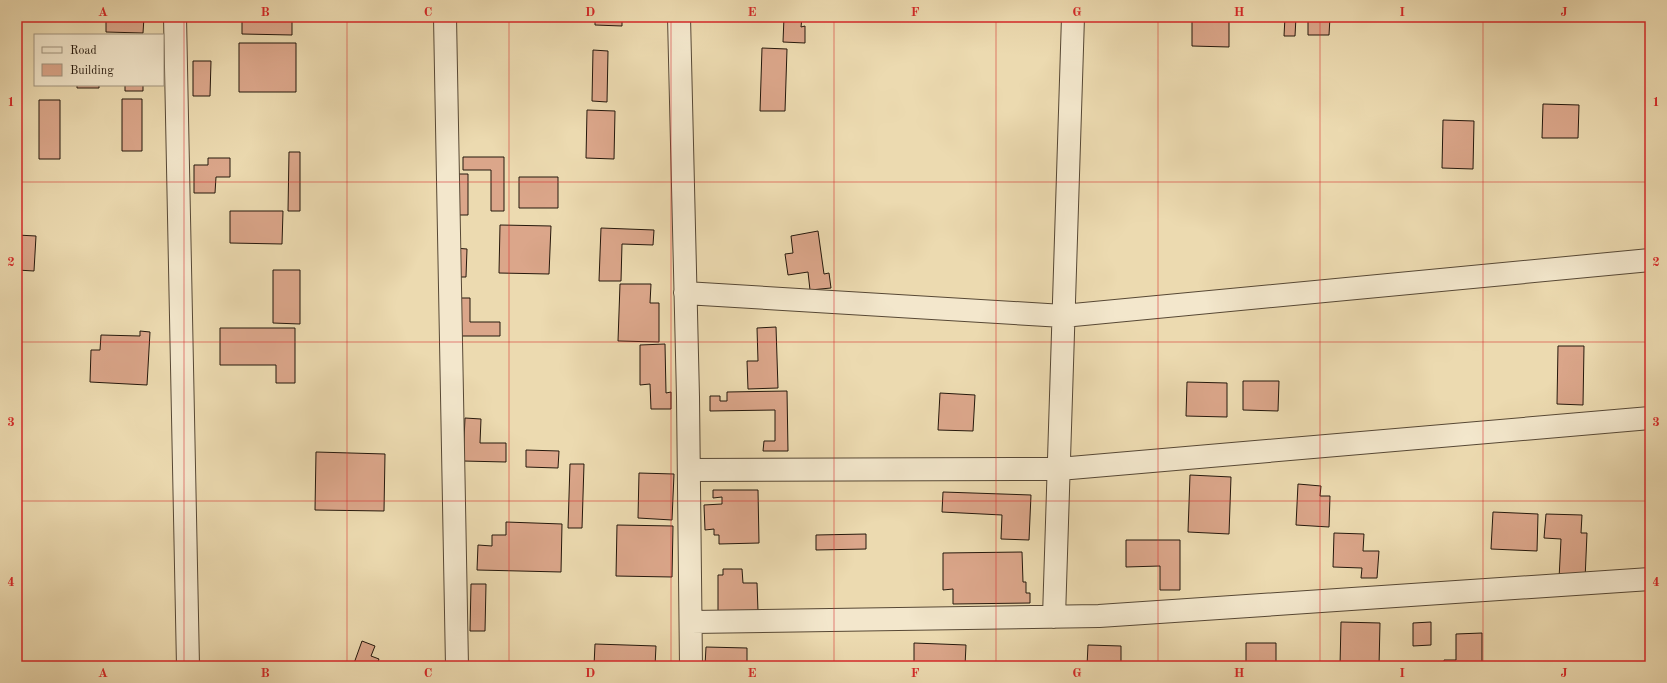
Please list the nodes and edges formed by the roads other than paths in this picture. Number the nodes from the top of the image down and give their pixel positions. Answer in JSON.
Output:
{"nodes":[{"id":1,"x":175,"y":17,"type":"edge"},
{"id":2,"x":445,"y":17,"type":"edge"},
{"id":3,"x":679,"y":17,"type":"edge"},
{"id":4,"x":1073,"y":17,"type":"edge"},
{"id":5,"x":1650,"y":260,"type":"edge"},
{"id":6,"x":685,"y":293,"type":"junction"},
{"id":7,"x":1063,"y":316,"type":"junction"},
{"id":8,"x":1650,"y":418,"type":"edge"},
{"id":9,"x":1059,"y":469,"type":"junction"},
{"id":10,"x":689,"y":470,"type":"junction"},
{"id":11,"x":1650,"y":579,"type":"edge"},
{"id":12,"x":1054,"y":617,"type":"junction"},
{"id":13,"x":691,"y":622,"type":"junction"},
{"id":14,"x":188,"y":666,"type":"edge"},
{"id":15,"x":457,"y":666,"type":"edge"},
{"id":16,"x":691,"y":666,"type":"edge"}],
"edges":[{"from":1,"to":14,"type":"street"},
{"from":2,"to":15,"type":"street"},
{"from":3,"to":6,"type":"street"},
{"from":4,"to":7,"type":"street"},
{"from":5,"to":7,"type":"street"},
{"from":6,"to":7,"type":"street"},
{"from":6,"to":10,"type":"street"},
{"from":7,"to":9,"type":"street"},
{"from":8,"to":9,"type":"street"},
{"from":9,"to":10,"type":"street"},
{"from":9,"to":12,"type":"street"},
{"from":10,"to":13,"type":"street"},
{"from":11,"to":12,"type":"street"},
{"from":12,"to":13,"type":"street"},
{"from":13,"to":16,"type":"street"}]}
